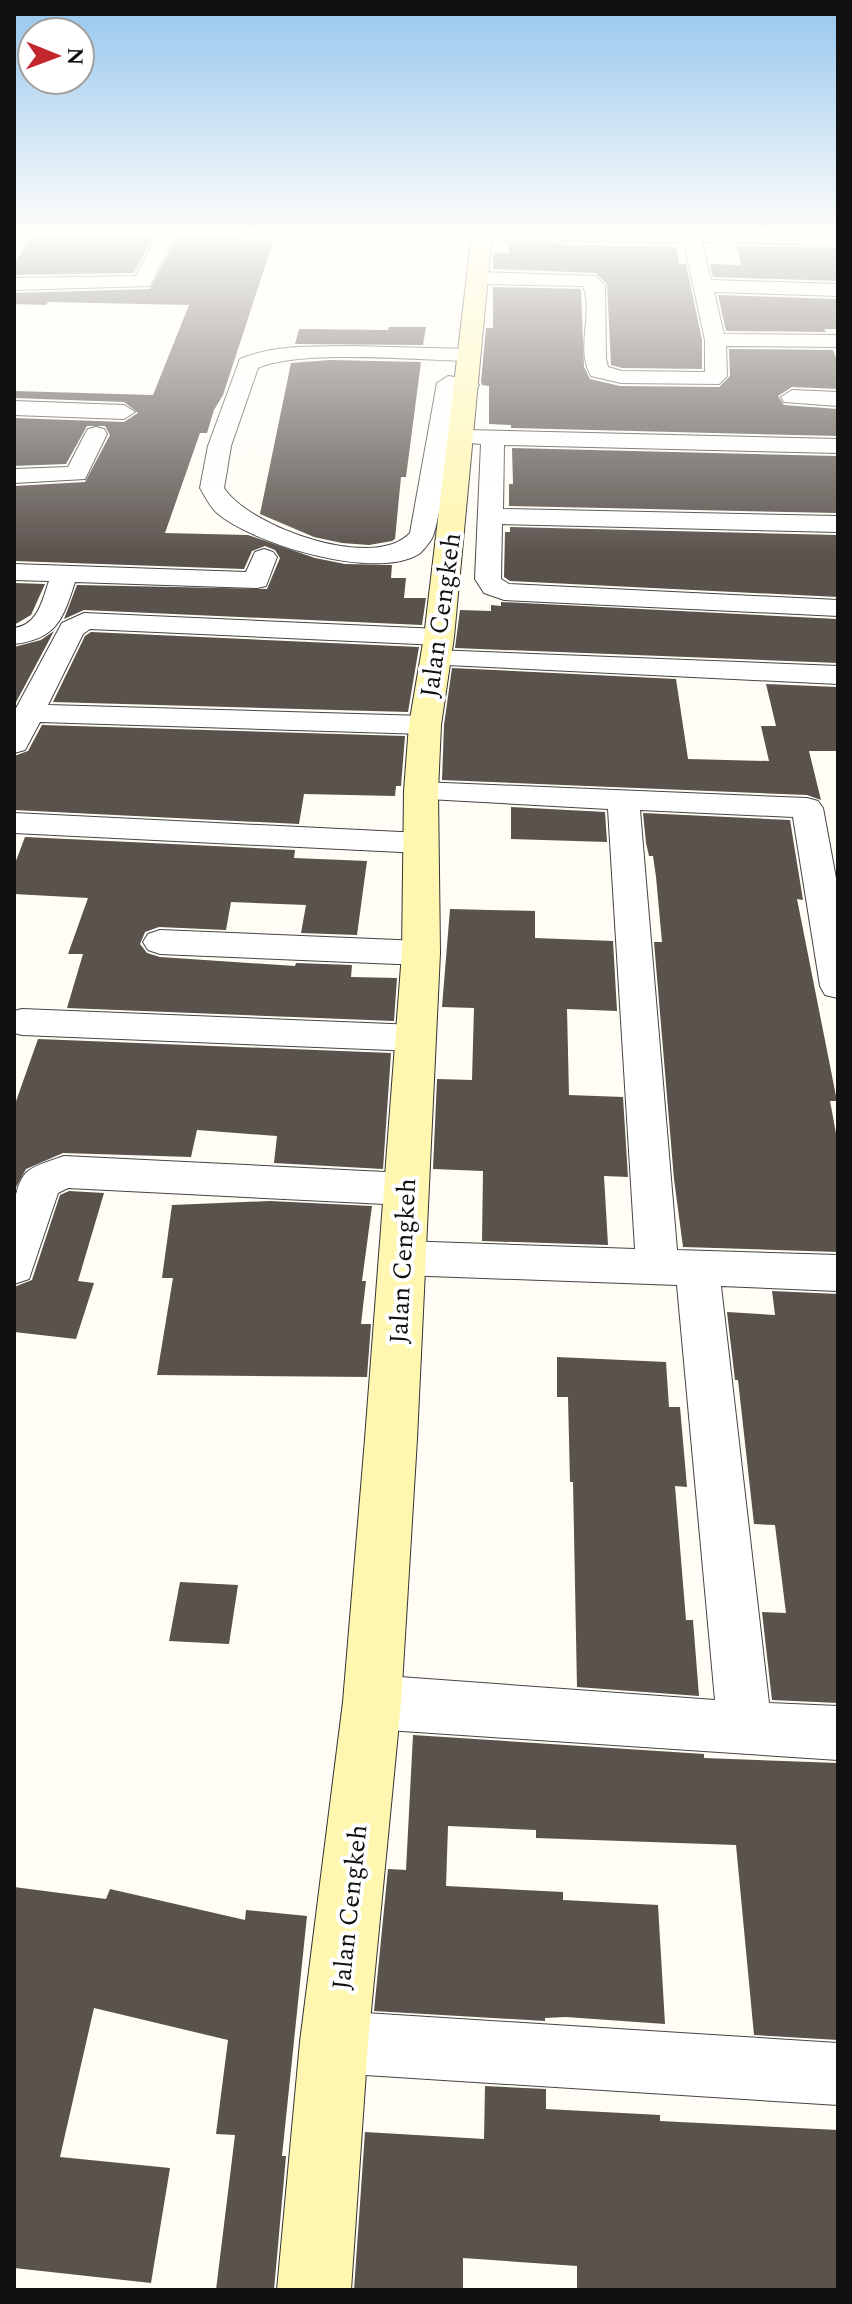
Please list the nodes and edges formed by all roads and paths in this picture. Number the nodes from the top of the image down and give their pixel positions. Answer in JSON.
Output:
{"nodes":[{"id":1,"x":715,"y":340,"type":"edge"},
{"id":2,"x":461,"y":341,"type":"edge"},
{"id":3,"x":595,"y":341,"type":"edge"},
{"id":4,"x":779,"y":341,"type":"edge"},
{"id":5,"x":838,"y":341,"type":"edge"},
{"id":6,"x":279,"y":355,"type":"junction"},
{"id":7,"x":459,"y":369,"type":"junction"},
{"id":8,"x":269,"y":377,"type":"dead end"},
{"id":9,"x":792,"y":397,"type":"dead end"},
{"id":10,"x":838,"y":399,"type":"edge"},
{"id":11,"x":14,"y":408,"type":"edge"},
{"id":12,"x":124,"y":412,"type":"dead end"},
{"id":13,"x":96,"y":434,"type":"dead end"},
{"id":14,"x":477,"y":438,"type":"junction"},
{"id":15,"x":838,"y":446,"type":"edge"},
{"id":16,"x":14,"y":476,"type":"edge"},
{"id":17,"x":237,"y":485,"type":"dead end"},
{"id":18,"x":228,"y":511,"type":"junction"},
{"id":19,"x":491,"y":516,"type":"junction"},
{"id":20,"x":838,"y":524,"type":"edge"},
{"id":21,"x":264,"y":557,"type":"dead end"},
{"id":22,"x":14,"y":572,"type":"edge"},
{"id":23,"x":65,"y":574,"type":"junction"},
{"id":24,"x":838,"y":608,"type":"edge"},
{"id":25,"x":14,"y":636,"type":"edge"},
{"id":26,"x":437,"y":647,"type":"junction"},
{"id":27,"x":838,"y":675,"type":"edge"},
{"id":28,"x":27,"y":696,"type":"edge"},
{"id":29,"x":425,"y":725,"type":"junction"},
{"id":30,"x":14,"y":744,"type":"edge"},
{"id":31,"x":421,"y":791,"type":"junction"},
{"id":32,"x":623,"y":799,"type":"junction"},
{"id":33,"x":822,"y":809,"type":"edge"},
{"id":34,"x":14,"y":823,"type":"edge"},
{"id":35,"x":421,"y":843,"type":"junction"},
{"id":36,"x":160,"y":942,"type":"dead end"},
{"id":37,"x":421,"y":953,"type":"junction"},
{"id":38,"x":836,"y":964,"type":"edge"},
{"id":39,"x":22,"y":1022,"type":"dead end"},
{"id":40,"x":416,"y":1038,"type":"junction"},
{"id":41,"x":405,"y":1189,"type":"junction"},
{"id":42,"x":402,"y":1258,"type":"junction"},
{"id":43,"x":677,"y":1266,"type":"junction"},
{"id":44,"x":14,"y":1267,"type":"edge"},
{"id":45,"x":838,"y":1273,"type":"edge"},
{"id":46,"x":372,"y":1702,"type":"junction"},
{"id":47,"x":745,"y":1729,"type":"junction"},
{"id":48,"x":838,"y":1733,"type":"edge"},
{"id":49,"x":334,"y":2042,"type":"junction"},
{"id":50,"x":838,"y":2074,"type":"edge"},
{"id":51,"x":314,"y":2290,"type":"edge"}],
"edges":[{"from":1,"to":3,"type":"street"},
{"from":2,"to":7,"type":"street","name":"Jalan Cengkeh"},
{"from":4,"to":5,"type":"street"},
{"from":6,"to":7,"type":"street"},
{"from":6,"to":8,"type":"street"},
{"from":6,"to":18,"type":"street"},
{"from":7,"to":14,"type":"street","name":"Jalan Cengkeh"},
{"from":7,"to":18,"type":"street"},
{"from":9,"to":10,"type":"street"},
{"from":11,"to":12,"type":"street"},
{"from":13,"to":16,"type":"street"},
{"from":14,"to":15,"type":"street"},
{"from":14,"to":19,"type":"street"},
{"from":14,"to":26,"type":"street","name":"Jalan Cengkeh"},
{"from":17,"to":18,"type":"street"},
{"from":19,"to":20,"type":"street"},
{"from":19,"to":24,"type":"street"},
{"from":21,"to":23,"type":"street"},
{"from":22,"to":23,"type":"street"},
{"from":23,"to":25,"type":"street"},
{"from":26,"to":27,"type":"street"},
{"from":26,"to":28,"type":"street"},
{"from":26,"to":29,"type":"street","name":"Jalan Cengkeh"},
{"from":28,"to":29,"type":"street"},
{"from":28,"to":30,"type":"street"},
{"from":29,"to":31,"type":"street","name":"Jalan Cengkeh"},
{"from":31,"to":32,"type":"street"},
{"from":31,"to":35,"type":"street","name":"Jalan Cengkeh"},
{"from":32,"to":33,"type":"street"},
{"from":32,"to":43,"type":"street"},
{"from":33,"to":38,"type":"street"},
{"from":34,"to":35,"type":"street"},
{"from":35,"to":37,"type":"street","name":"Jalan Cengkeh"},
{"from":36,"to":37,"type":"street"},
{"from":37,"to":40,"type":"street","name":"Jalan Cengkeh"},
{"from":39,"to":40,"type":"street"},
{"from":40,"to":41,"type":"street","name":"Jalan Cengkeh"},
{"from":41,"to":42,"type":"street","name":"Jalan Cengkeh"},
{"from":41,"to":44,"type":"street"},
{"from":42,"to":43,"type":"street"},
{"from":42,"to":46,"type":"street","name":"Jalan Cengkeh"},
{"from":43,"to":45,"type":"street"},
{"from":43,"to":47,"type":"street"},
{"from":46,"to":47,"type":"street"},
{"from":46,"to":49,"type":"street","name":"Jalan Cengkeh"},
{"from":47,"to":48,"type":"street"},
{"from":49,"to":50,"type":"street"},
{"from":49,"to":51,"type":"street","name":"Jalan Cengkeh"}]}
